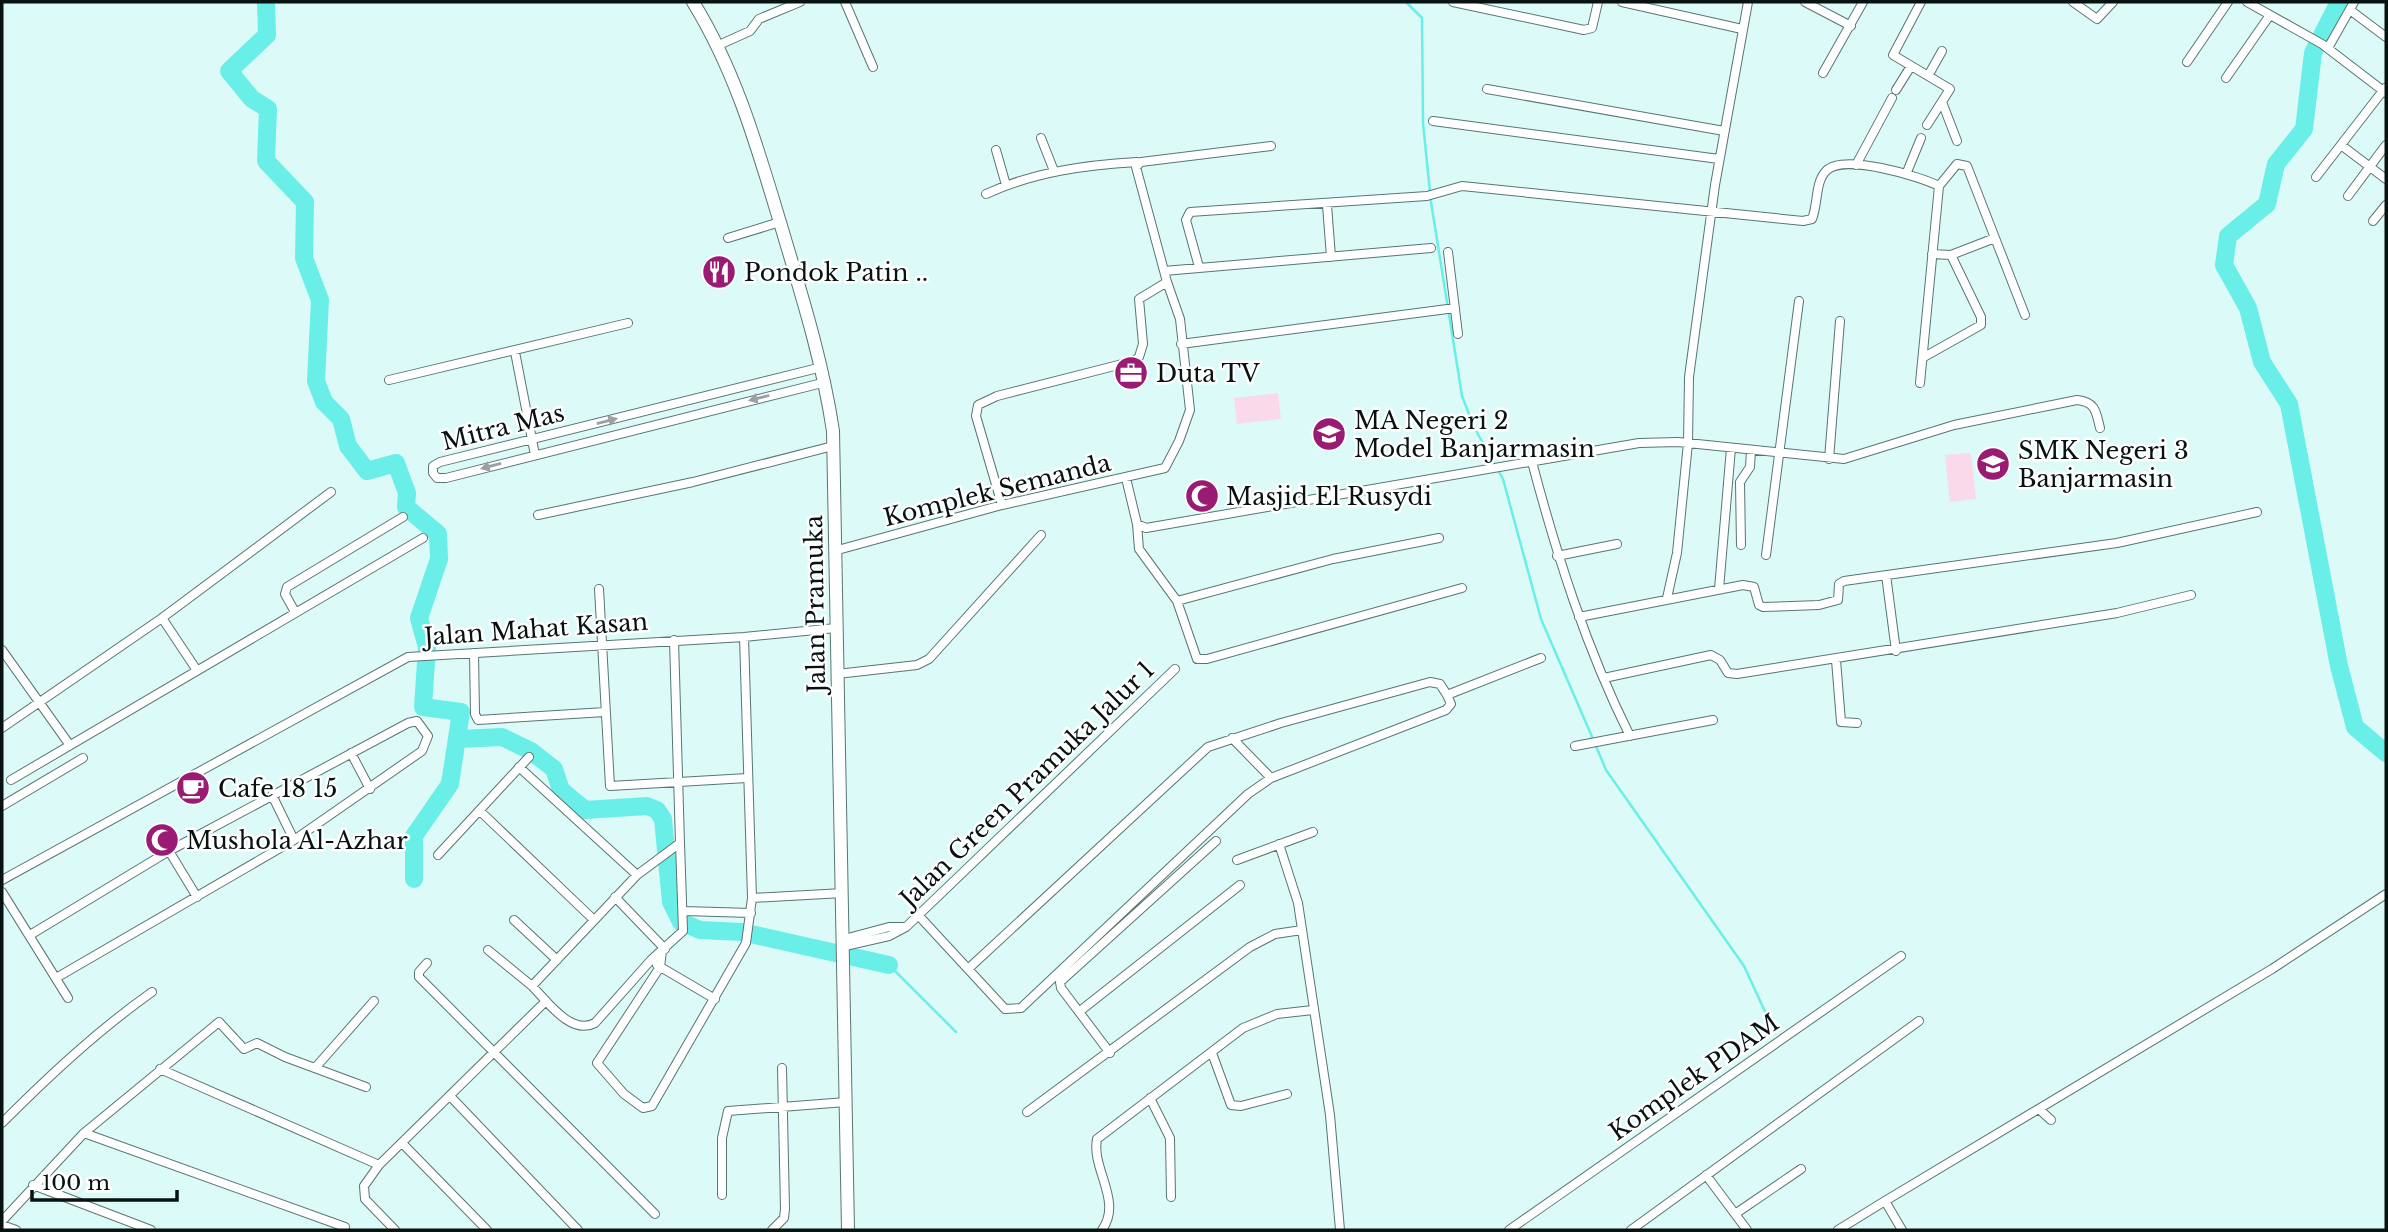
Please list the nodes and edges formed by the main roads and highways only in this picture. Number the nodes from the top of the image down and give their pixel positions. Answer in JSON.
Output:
{"nodes":[{"id":1,"x":693,"y":2,"type":"edge"},
{"id":2,"x":848,"y":1230,"type":"edge"}],
"edges":[{"from":1,"to":2,"type":"main road","name":"Jalan Pramuka"}]}
